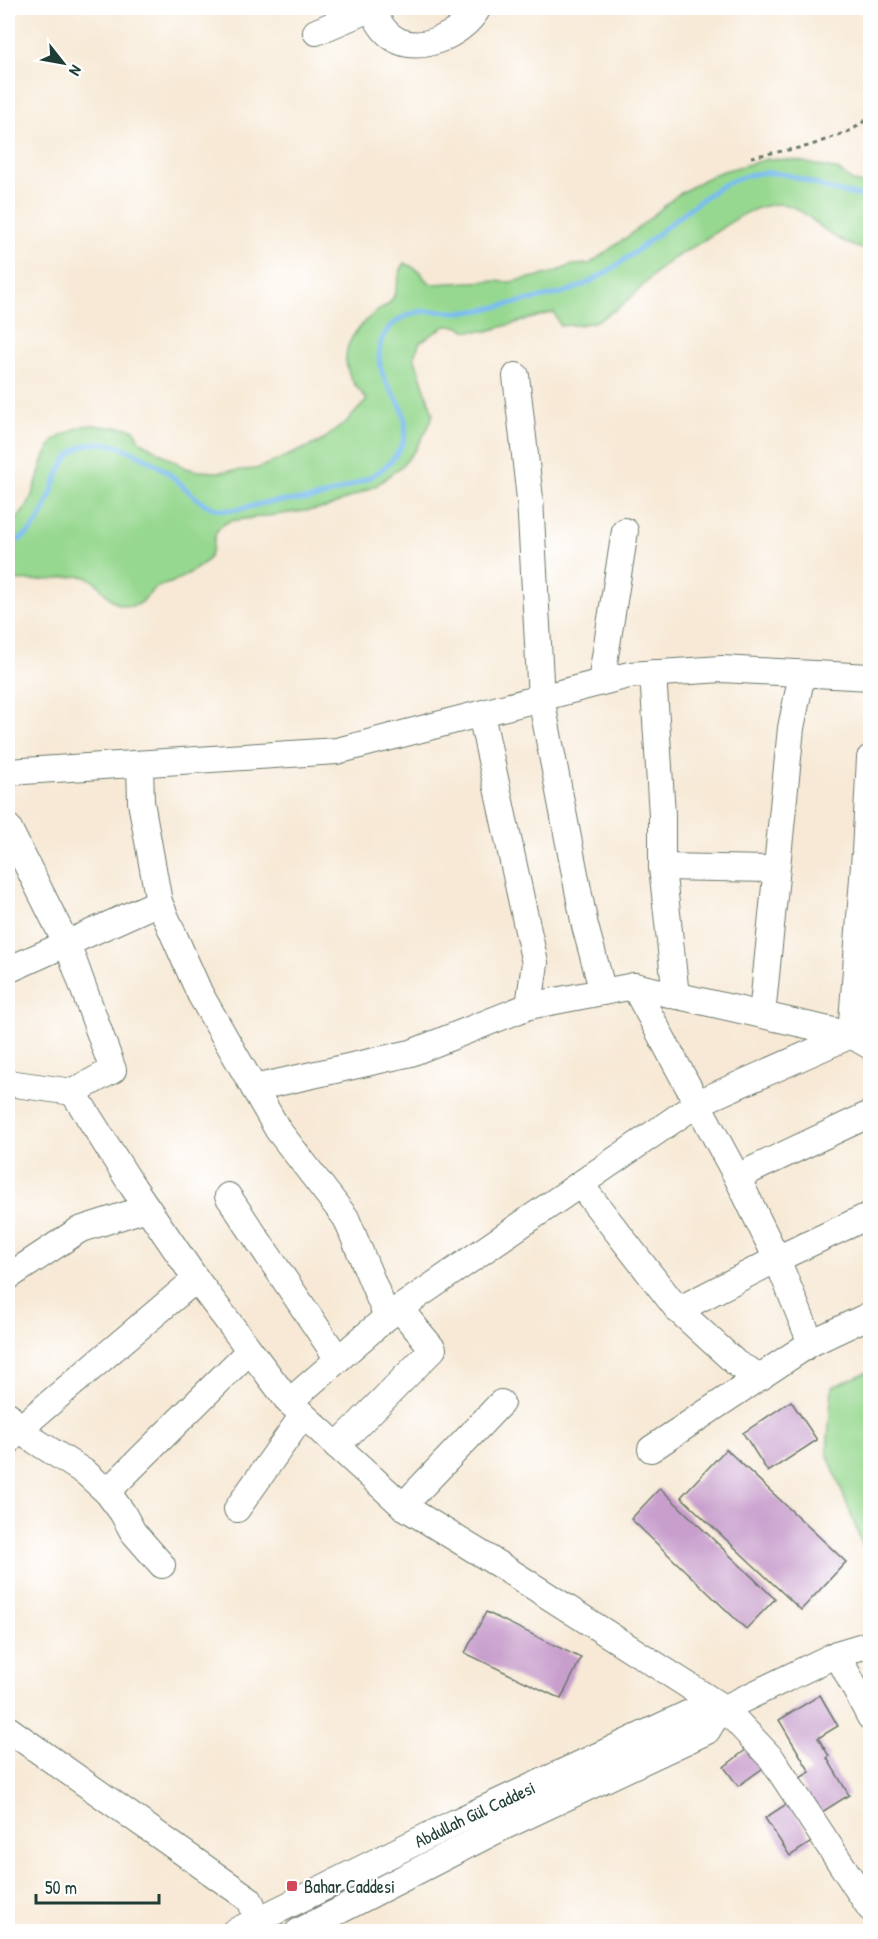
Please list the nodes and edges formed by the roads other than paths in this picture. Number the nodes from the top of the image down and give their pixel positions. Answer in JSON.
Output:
{"nodes":[{"id":1,"x":372,"y":8,"type":"edge"},
{"id":2,"x":478,"y":8,"type":"edge"},
{"id":3,"x":316,"y":32,"type":"dead end"},
{"id":4,"x":516,"y":376,"type":"dead end"},
{"id":5,"x":625,"y":531,"type":"dead end"},
{"id":6,"x":653,"y":673,"type":"junction"},
{"id":7,"x":802,"y":674,"type":"junction"},
{"id":8,"x":870,"y":677,"type":"edge"},
{"id":9,"x":602,"y":682,"type":"junction"},
{"id":10,"x":541,"y":698,"type":"junction"},
{"id":11,"x":481,"y":714,"type":"junction"},
{"id":12,"x":870,"y":758,"type":"edge"},
{"id":13,"x":140,"y":764,"type":"junction"},
{"id":14,"x":8,"y":772,"type":"edge"},
{"id":15,"x":8,"y":827,"type":"edge"},
{"id":16,"x":662,"y":867,"type":"junction"},
{"id":17,"x":776,"y":869,"type":"junction"},
{"id":18,"x":159,"y":902,"type":"junction"},
{"id":19,"x":66,"y":943,"type":"junction"},
{"id":20,"x":8,"y":970,"type":"edge"},
{"id":21,"x":634,"y":986,"type":"junction"},
{"id":22,"x":603,"y":992,"type":"junction"},
{"id":23,"x":676,"y":996,"type":"junction"},
{"id":24,"x":529,"y":1006,"type":"junction"},
{"id":25,"x":762,"y":1015,"type":"junction"},
{"id":26,"x":861,"y":1041,"type":"edge"},
{"id":27,"x":8,"y":1083,"type":"edge"},
{"id":28,"x":254,"y":1088,"type":"junction"},
{"id":29,"x":73,"y":1092,"type":"junction"},
{"id":30,"x":698,"y":1103,"type":"junction"},
{"id":31,"x":870,"y":1114,"type":"edge"},
{"id":32,"x":737,"y":1177,"type":"junction"},
{"id":33,"x":580,"y":1184,"type":"junction"},
{"id":34,"x":228,"y":1196,"type":"dead end"},
{"id":35,"x":147,"y":1208,"type":"junction"},
{"id":36,"x":870,"y":1215,"type":"edge"},
{"id":37,"x":777,"y":1259,"type":"junction"},
{"id":38,"x":8,"y":1277,"type":"edge"},
{"id":39,"x":196,"y":1279,"type":"junction"},
{"id":40,"x":678,"y":1310,"type":"junction"},
{"id":41,"x":393,"y":1312,"type":"junction"},
{"id":42,"x":870,"y":1315,"type":"edge"},
{"id":43,"x":811,"y":1343,"type":"junction"},
{"id":44,"x":249,"y":1351,"type":"junction"},
{"id":45,"x":338,"y":1359,"type":"junction"},
{"id":46,"x":761,"y":1377,"type":"junction"},
{"id":47,"x":501,"y":1402,"type":"dead end"},
{"id":48,"x":296,"y":1409,"type":"junction"},
{"id":49,"x":11,"y":1429,"type":"edge"},
{"id":50,"x":337,"y":1446,"type":"junction"},
{"id":51,"x":651,"y":1449,"type":"dead end"},
{"id":52,"x":107,"y":1492,"type":"junction"},
{"id":53,"x":403,"y":1506,"type":"junction"},
{"id":54,"x":237,"y":1509,"type":"dead end"},
{"id":55,"x":162,"y":1565,"type":"dead end"},
{"id":56,"x":870,"y":1644,"type":"edge"},
{"id":57,"x":837,"y":1654,"type":"junction"},
{"id":58,"x":722,"y":1710,"type":"junction"},
{"id":59,"x":870,"y":1717,"type":"edge"},
{"id":60,"x":8,"y":1729,"type":"edge"},
{"id":61,"x":870,"y":1908,"type":"edge"},
{"id":62,"x":250,"y":1928,"type":"edge"},
{"id":63,"x":298,"y":1932,"type":"edge"}],
"edges":[{"from":1,"to":2,"type":"street"},
{"from":1,"to":3,"type":"street"},
{"from":4,"to":10,"type":"street"},
{"from":5,"to":9,"type":"street"},
{"from":6,"to":7,"type":"street"},
{"from":6,"to":9,"type":"street"},
{"from":6,"to":16,"type":"street"},
{"from":7,"to":8,"type":"street"},
{"from":7,"to":17,"type":"street"},
{"from":9,"to":10,"type":"street"},
{"from":10,"to":11,"type":"street"},
{"from":10,"to":22,"type":"street"},
{"from":11,"to":13,"type":"street"},
{"from":11,"to":24,"type":"street"},
{"from":12,"to":26,"type":"street"},
{"from":13,"to":14,"type":"street"},
{"from":13,"to":18,"type":"street"},
{"from":15,"to":19,"type":"street"},
{"from":16,"to":17,"type":"street"},
{"from":16,"to":23,"type":"street"},
{"from":17,"to":25,"type":"street"},
{"from":18,"to":19,"type":"street"},
{"from":18,"to":28,"type":"street"},
{"from":19,"to":20,"type":"street"},
{"from":19,"to":29,"type":"street"},
{"from":21,"to":22,"type":"street"},
{"from":21,"to":23,"type":"street"},
{"from":21,"to":30,"type":"street"},
{"from":22,"to":24,"type":"street"},
{"from":23,"to":25,"type":"street"},
{"from":24,"to":28,"type":"street"},
{"from":25,"to":26,"type":"street"},
{"from":26,"to":30,"type":"street"},
{"from":27,"to":29,"type":"street"},
{"from":28,"to":41,"type":"street"},
{"from":29,"to":35,"type":"street"},
{"from":30,"to":32,"type":"street"},
{"from":30,"to":33,"type":"street"},
{"from":31,"to":32,"type":"street"},
{"from":32,"to":37,"type":"street"},
{"from":33,"to":40,"type":"street"},
{"from":33,"to":41,"type":"street"},
{"from":34,"to":45,"type":"street"},
{"from":35,"to":38,"type":"street"},
{"from":35,"to":39,"type":"street"},
{"from":36,"to":37,"type":"street"},
{"from":37,"to":40,"type":"street"},
{"from":37,"to":43,"type":"street"},
{"from":39,"to":44,"type":"street"},
{"from":39,"to":49,"type":"street"},
{"from":40,"to":46,"type":"street"},
{"from":41,"to":45,"type":"street"},
{"from":41,"to":50,"type":"street"},
{"from":42,"to":43,"type":"street"},
{"from":43,"to":46,"type":"street"},
{"from":44,"to":48,"type":"street"},
{"from":44,"to":52,"type":"street"},
{"from":45,"to":48,"type":"street"},
{"from":46,"to":51,"type":"street"},
{"from":47,"to":53,"type":"street"},
{"from":48,"to":50,"type":"street"},
{"from":48,"to":54,"type":"street"},
{"from":49,"to":52,"type":"street"},
{"from":50,"to":53,"type":"street"},
{"from":52,"to":55,"type":"street"},
{"from":53,"to":58,"type":"street"},
{"from":56,"to":57,"type":"street","name":"Abdullah Gül Caddesi"},
{"from":57,"to":58,"type":"street","name":"Abdullah Gül Caddesi"},
{"from":57,"to":59,"type":"street"},
{"from":58,"to":61,"type":"street"},
{"from":58,"to":62,"type":"street","name":"Abdullah Gül Caddesi"},
{"from":58,"to":63,"type":"street","name":"Abdullah Gül Caddesi"},
{"from":60,"to":62,"type":"street"}]}
